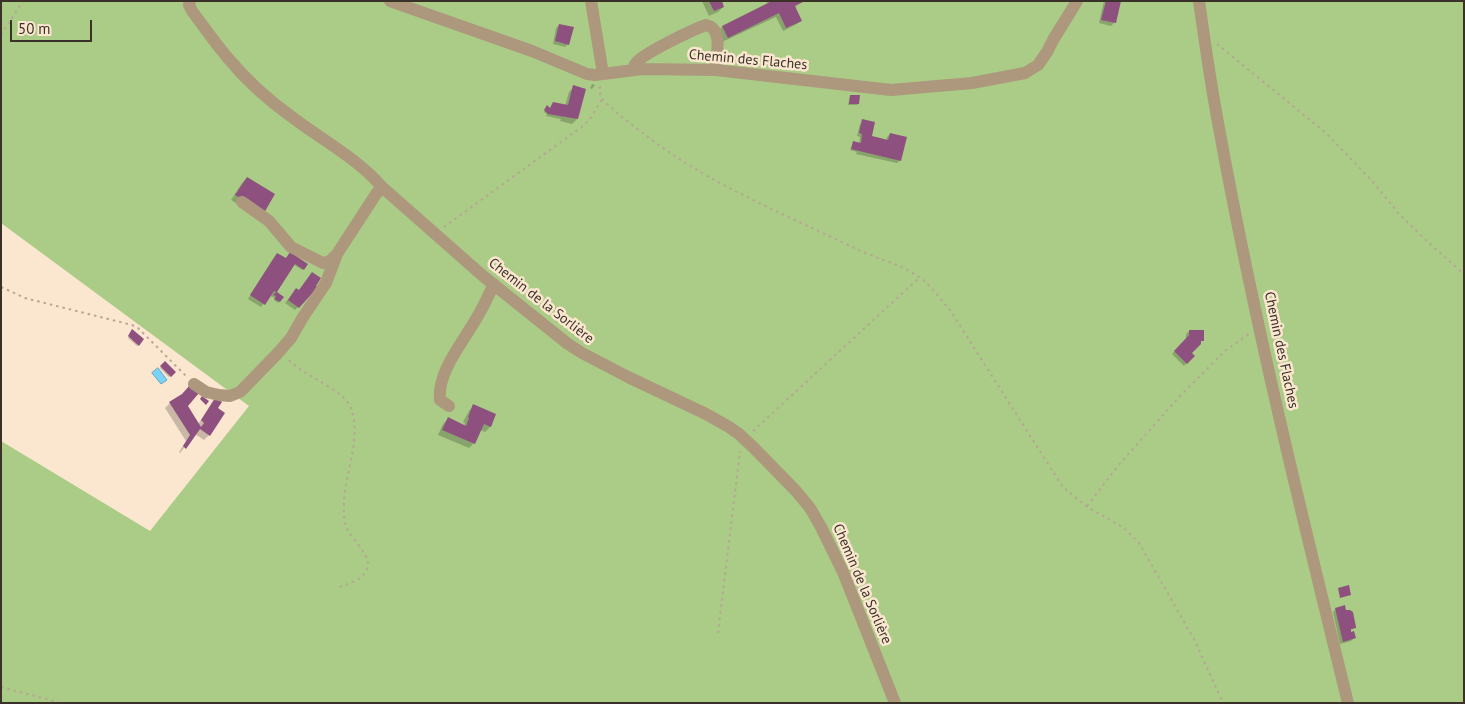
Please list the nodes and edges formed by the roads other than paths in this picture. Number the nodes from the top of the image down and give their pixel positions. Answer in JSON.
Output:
{"nodes":[{"id":1,"x":190,"y":1,"type":"edge"},
{"id":2,"x":390,"y":1,"type":"edge"},
{"id":3,"x":591,"y":1,"type":"edge"},
{"id":4,"x":1077,"y":1,"type":"edge"},
{"id":5,"x":1199,"y":1,"type":"edge"},
{"id":6,"x":633,"y":70,"type":"junction"},
{"id":7,"x":715,"y":70,"type":"junction"},
{"id":8,"x":602,"y":74,"type":"junction"},
{"id":9,"x":382,"y":187,"type":"junction"},
{"id":10,"x":242,"y":202,"type":"dead end"},
{"id":11,"x":338,"y":254,"type":"junction"},
{"id":12,"x":494,"y":284,"type":"junction"},
{"id":13,"x":194,"y":384,"type":"road end"},
{"id":14,"x":449,"y":406,"type":"dead end"},
{"id":15,"x":895,"y":703,"type":"edge"},
{"id":16,"x":1348,"y":703,"type":"edge"}],
"edges":[{"from":1,"to":9,"type":"street","name":"Chemin de la Sorlière"},
{"from":2,"to":8,"type":"street","name":"Chemin des Flaches"},
{"from":3,"to":8,"type":"street"},
{"from":4,"to":7,"type":"street","name":"Chemin des Flaches"},
{"from":5,"to":16,"type":"street","name":"Chemin des Flaches"},
{"from":6,"to":7,"type":"street","name":"Chemin des Flaches"},
{"from":6,"to":7,"type":"street"},
{"from":6,"to":8,"type":"street","name":"Chemin des Flaches"},
{"from":9,"to":11,"type":"street"},
{"from":9,"to":12,"type":"street","name":"Chemin de la Sorlière"},
{"from":10,"to":11,"type":"street"},
{"from":11,"to":13,"type":"street"},
{"from":12,"to":14,"type":"street"},
{"from":12,"to":15,"type":"street","name":"Chemin de la Sorlière"}]}
